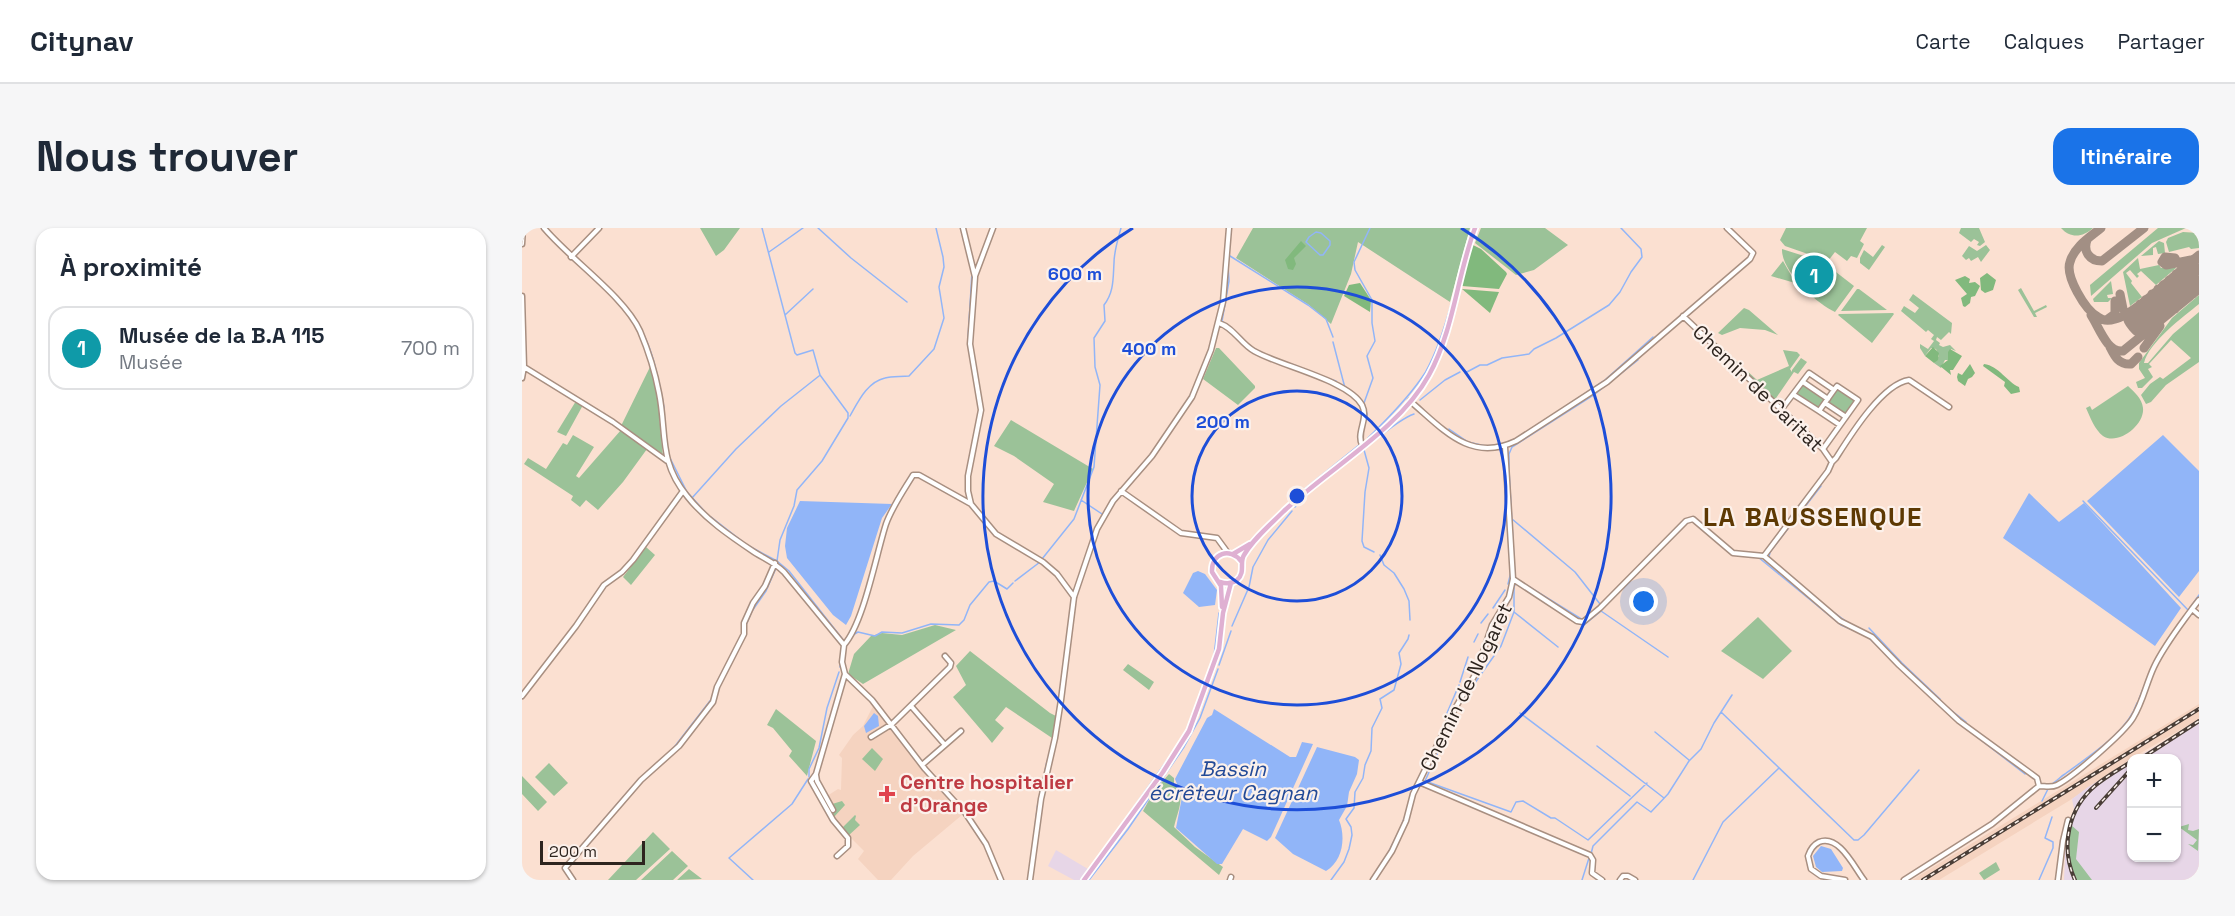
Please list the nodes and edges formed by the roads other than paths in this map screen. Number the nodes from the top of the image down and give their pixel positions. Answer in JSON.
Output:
{"nodes":[{"id":1,"x":523,"y":228,"type":"edge"},
{"id":2,"x":544,"y":228,"type":"edge"},
{"id":3,"x":598,"y":228,"type":"edge"},
{"id":4,"x":963,"y":228,"type":"edge"},
{"id":5,"x":993,"y":228,"type":"edge"},
{"id":6,"x":1229,"y":228,"type":"edge"},
{"id":7,"x":1475,"y":228,"type":"edge"},
{"id":8,"x":1726,"y":228,"type":"edge"},
{"id":9,"x":522,"y":244,"type":"edge"},
{"id":10,"x":571,"y":257,"type":"junction"},
{"id":11,"x":975,"y":276,"type":"junction"},
{"id":12,"x":522,"y":296,"type":"edge"},
{"id":13,"x":1683,"y":316,"type":"junction"},
{"id":14,"x":1219,"y":322,"type":"junction"},
{"id":15,"x":524,"y":367,"type":"junction"},
{"id":16,"x":522,"y":378,"type":"edge"},
{"id":17,"x":1803,"y":382,"type":"junction"},
{"id":18,"x":1834,"y":390,"type":"junction"},
{"id":19,"x":1794,"y":395,"type":"junction"},
{"id":20,"x":1410,"y":401,"type":"junction"},
{"id":21,"x":1826,"y":401,"type":"junction"},
{"id":22,"x":1949,"y":407,"type":"dead end"},
{"id":23,"x":1780,"y":410,"type":"junction"},
{"id":24,"x":1819,"y":411,"type":"junction"},
{"id":25,"x":1846,"y":417,"type":"junction"},
{"id":26,"x":1840,"y":425,"type":"junction"},
{"id":27,"x":1366,"y":443,"type":"junction"},
{"id":28,"x":1506,"y":447,"type":"junction"},
{"id":29,"x":1823,"y":449,"type":"junction"},
{"id":30,"x":668,"y":461,"type":"junction"},
{"id":31,"x":1832,"y":462,"type":"junction"},
{"id":32,"x":683,"y":491,"type":"junction"},
{"id":33,"x":1121,"y":491,"type":"junction"},
{"id":34,"x":971,"y":504,"type":"junction"},
{"id":35,"x":1220,"y":541,"type":"junction"},
{"id":36,"x":1252,"y":542,"type":"junction"},
{"id":37,"x":1220,"y":554,"type":"junction"},
{"id":38,"x":1231,"y":554,"type":"junction"},
{"id":39,"x":1764,"y":556,"type":"junction"},
{"id":40,"x":1241,"y":561,"type":"junction"},
{"id":41,"x":775,"y":563,"type":"junction"},
{"id":42,"x":1513,"y":579,"type":"junction"},
{"id":43,"x":1220,"y":582,"type":"junction"},
{"id":44,"x":1231,"y":583,"type":"junction"},
{"id":45,"x":1074,"y":597,"type":"junction"},
{"id":46,"x":2199,"y":600,"type":"edge"},
{"id":47,"x":2192,"y":609,"type":"junction"},
{"id":48,"x":1223,"y":613,"type":"junction"},
{"id":49,"x":2199,"y":615,"type":"edge"},
{"id":50,"x":843,"y":644,"type":"junction"},
{"id":51,"x":945,"y":656,"type":"dead end"},
{"id":52,"x":845,"y":674,"type":"junction"},
{"id":53,"x":522,"y":696,"type":"edge"},
{"id":54,"x":911,"y":706,"type":"junction"},
{"id":55,"x":892,"y":724,"type":"junction"},
{"id":56,"x":961,"y":731,"type":"dead end"},
{"id":57,"x":871,"y":738,"type":"dead end"},
{"id":58,"x":945,"y":745,"type":"junction"},
{"id":59,"x":922,"y":765,"type":"junction"},
{"id":60,"x":816,"y":774,"type":"junction"},
{"id":61,"x":1419,"y":782,"type":"junction"},
{"id":62,"x":2039,"y":786,"type":"junction"},
{"id":63,"x":833,"y":810,"type":"dead end"},
{"id":64,"x":2068,"y":820,"type":"dead end"},
{"id":65,"x":837,"y":856,"type":"dead end"},
{"id":66,"x":1825,"y":878,"type":"edge"},
{"id":67,"x":573,"y":880,"type":"edge"},
{"id":68,"x":1001,"y":880,"type":"edge"},
{"id":69,"x":1030,"y":880,"type":"edge"},
{"id":70,"x":1084,"y":880,"type":"edge"},
{"id":71,"x":1373,"y":880,"type":"edge"},
{"id":72,"x":1602,"y":880,"type":"edge"},
{"id":73,"x":1620,"y":880,"type":"edge"},
{"id":74,"x":1635,"y":880,"type":"edge"},
{"id":75,"x":1845,"y":880,"type":"edge"},
{"id":76,"x":1864,"y":880,"type":"edge"},
{"id":77,"x":1904,"y":880,"type":"edge"},
{"id":78,"x":2058,"y":880,"type":"edge"}],
"edges":[{"from":1,"to":9,"type":"street"},
{"from":2,"to":10,"type":"street"},
{"from":3,"to":10,"type":"street"},
{"from":4,"to":11,"type":"street"},
{"from":5,"to":11,"type":"street"},
{"from":6,"to":14,"type":"street"},
{"from":7,"to":20,"type":"main road"},
{"from":8,"to":13,"type":"street"},
{"from":10,"to":30,"type":"street"},
{"from":11,"to":34,"type":"street"},
{"from":12,"to":15,"type":"street"},
{"from":13,"to":23,"type":"street","name":"Chemin de Caritat"},
{"from":13,"to":28,"type":"street"},
{"from":14,"to":27,"type":"street"},
{"from":14,"to":33,"type":"street"},
{"from":15,"to":16,"type":"street"},
{"from":15,"to":30,"type":"street"},
{"from":17,"to":18,"type":"street"},
{"from":17,"to":19,"type":"street"},
{"from":17,"to":21,"type":"street"},
{"from":18,"to":21,"type":"street"},
{"from":18,"to":25,"type":"street"},
{"from":19,"to":23,"type":"street"},
{"from":19,"to":24,"type":"street"},
{"from":20,"to":27,"type":"main road"},
{"from":20,"to":28,"type":"street"},
{"from":21,"to":24,"type":"street"},
{"from":21,"to":25,"type":"street"},
{"from":22,"to":31,"type":"street"},
{"from":23,"to":29,"type":"street","name":"Chemin de Caritat"},
{"from":24,"to":26,"type":"street"},
{"from":25,"to":26,"type":"street"},
{"from":26,"to":29,"type":"street"},
{"from":27,"to":36,"type":"main road"},
{"from":28,"to":42,"type":"street","name":"Chemin de Nogaret"},
{"from":29,"to":31,"type":"street","name":"Chemin de Caritat"},
{"from":30,"to":32,"type":"street"},
{"from":31,"to":39,"type":"street"},
{"from":32,"to":41,"type":"street"},
{"from":32,"to":53,"type":"street"},
{"from":33,"to":35,"type":"street"},
{"from":33,"to":45,"type":"street"},
{"from":34,"to":45,"type":"street"},
{"from":34,"to":50,"type":"street"},
{"from":35,"to":37,"type":"street"},
{"from":35,"to":38,"type":"street"},
{"from":36,"to":38,"type":"main road"},
{"from":36,"to":40,"type":"main road"},
{"from":37,"to":38,"type":"main road"},
{"from":37,"to":43,"type":"main road"},
{"from":38,"to":40,"type":"main road"},
{"from":39,"to":42,"type":"street"},
{"from":39,"to":62,"type":"street"},
{"from":40,"to":44,"type":"main road"},
{"from":41,"to":50,"type":"street"},
{"from":41,"to":67,"type":"street"},
{"from":42,"to":61,"type":"street","name":"Chemin de Nogaret"},
{"from":43,"to":44,"type":"main road"},
{"from":43,"to":48,"type":"main road"},
{"from":44,"to":48,"type":"main road"},
{"from":45,"to":69,"type":"street"},
{"from":46,"to":47,"type":"street"},
{"from":47,"to":49,"type":"street"},
{"from":47,"to":62,"type":"street"},
{"from":48,"to":70,"type":"main road"},
{"from":50,"to":52,"type":"street"},
{"from":51,"to":54,"type":"street"},
{"from":52,"to":55,"type":"street"},
{"from":52,"to":60,"type":"street"},
{"from":54,"to":55,"type":"street"},
{"from":54,"to":58,"type":"street"},
{"from":55,"to":57,"type":"street"},
{"from":55,"to":59,"type":"street"},
{"from":56,"to":58,"type":"street"},
{"from":58,"to":59,"type":"street"},
{"from":59,"to":68,"type":"street"},
{"from":60,"to":63,"type":"street"},
{"from":60,"to":65,"type":"street"},
{"from":61,"to":71,"type":"street","name":"Chemin de Nogaret"},
{"from":61,"to":72,"type":"street"},
{"from":62,"to":77,"type":"street"},
{"from":64,"to":78,"type":"street"},
{"from":66,"to":75,"type":"street"},
{"from":66,"to":76,"type":"street"},
{"from":73,"to":74,"type":"street"}]}
